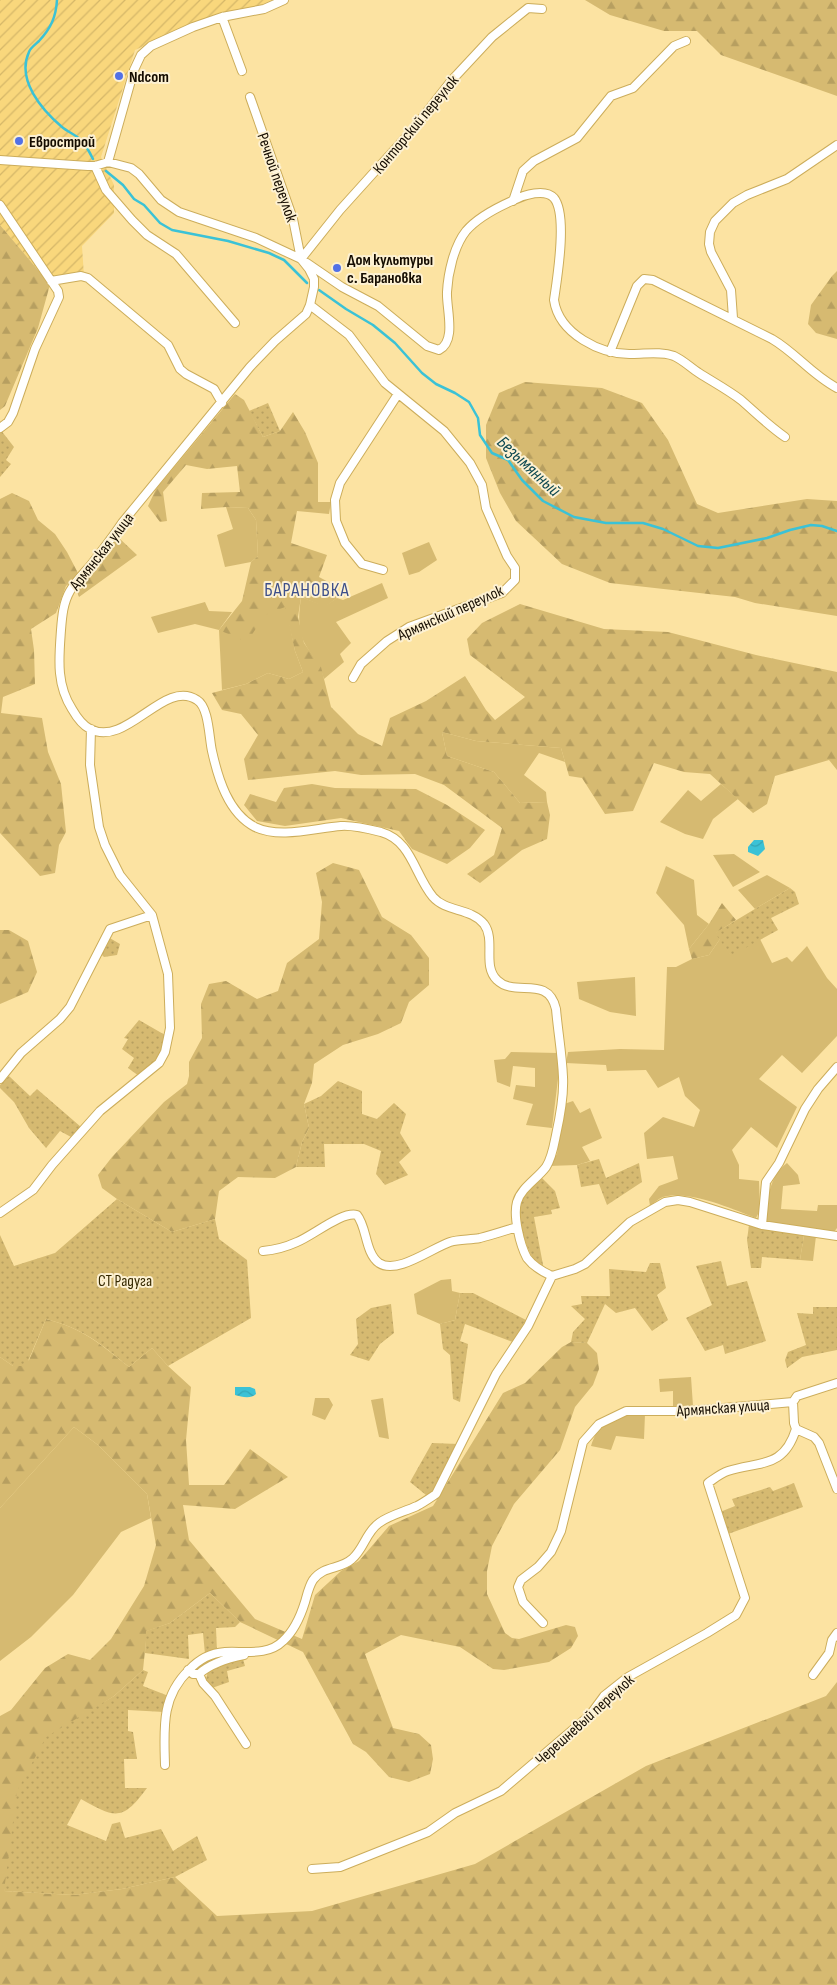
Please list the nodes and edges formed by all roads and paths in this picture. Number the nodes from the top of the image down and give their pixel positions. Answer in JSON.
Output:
{"nodes":[{"id":1,"x":284,"y":0,"type":"edge"},
{"id":2,"x":542,"y":9,"type":"dead end"},
{"id":3,"x":222,"y":17,"type":"junction"},
{"id":4,"x":686,"y":41,"type":"dead end"},
{"id":5,"x":242,"y":71,"type":"dead end"},
{"id":6,"x":250,"y":97,"type":"dead end"},
{"id":7,"x":837,"y":145,"type":"edge"},
{"id":8,"x":0,"y":160,"type":"edge"},
{"id":9,"x":111,"y":162,"type":"junction"},
{"id":10,"x":96,"y":166,"type":"junction"},
{"id":11,"x":513,"y":200,"type":"junction"},
{"id":12,"x":0,"y":205,"type":"edge"},
{"id":13,"x":301,"y":259,"type":"junction"},
{"id":14,"x":51,"y":281,"type":"junction"},
{"id":15,"x":310,"y":305,"type":"junction"},
{"id":16,"x":733,"y":318,"type":"junction"},
{"id":17,"x":236,"y":323,"type":"dead end"},
{"id":18,"x":610,"y":352,"type":"junction"},
{"id":19,"x":837,"y":388,"type":"edge"},
{"id":20,"x":398,"y":394,"type":"junction"},
{"id":21,"x":222,"y":403,"type":"junction"},
{"id":22,"x":0,"y":428,"type":"edge"},
{"id":23,"x":785,"y":437,"type":"dead end"},
{"id":24,"x":383,"y":570,"type":"dead end"},
{"id":25,"x":354,"y":678,"type":"dead end"},
{"id":26,"x":91,"y":730,"type":"junction"},
{"id":27,"x":152,"y":915,"type":"junction"},
{"id":28,"x":837,"y":1067,"type":"edge"},
{"id":29,"x":0,"y":1079,"type":"edge"},
{"id":30,"x":0,"y":1213,"type":"edge"},
{"id":31,"x":762,"y":1225,"type":"junction"},
{"id":32,"x":517,"y":1227,"type":"junction"},
{"id":33,"x":837,"y":1236,"type":"edge"},
{"id":34,"x":263,"y":1251,"type":"dead end"},
{"id":35,"x":552,"y":1276,"type":"junction"},
{"id":36,"x":837,"y":1383,"type":"edge"},
{"id":37,"x":792,"y":1402,"type":"junction"},
{"id":38,"x":796,"y":1429,"type":"junction"},
{"id":39,"x":837,"y":1489,"type":"edge"},
{"id":40,"x":543,"y":1623,"type":"dead end"},
{"id":41,"x":837,"y":1633,"type":"edge"},
{"id":42,"x":258,"y":1652,"type":"junction"},
{"id":43,"x":188,"y":1670,"type":"junction"},
{"id":44,"x":199,"y":1674,"type":"junction"},
{"id":45,"x":813,"y":1675,"type":"dead end"},
{"id":46,"x":246,"y":1744,"type":"dead end"},
{"id":47,"x":165,"y":1765,"type":"dead end"},
{"id":48,"x":312,"y":1869,"type":"dead end"}],
"edges":[{"from":1,"to":3,"type":"street"},
{"from":2,"to":13,"type":"street","name":"Конторский переулок"},
{"from":3,"to":5,"type":"street"},
{"from":3,"to":9,"type":"street"},
{"from":4,"to":11,"type":"street"},
{"from":6,"to":13,"type":"street","name":"Речной переулок"},
{"from":7,"to":16,"type":"street"},
{"from":8,"to":10,"type":"street"},
{"from":9,"to":10,"type":"street"},
{"from":9,"to":13,"type":"street"},
{"from":10,"to":17,"type":"street"},
{"from":11,"to":13,"type":"street"},
{"from":11,"to":18,"type":"street"},
{"from":12,"to":14,"type":"street"},
{"from":13,"to":15,"type":"street","name":"Армянская улица"},
{"from":14,"to":21,"type":"street"},
{"from":14,"to":22,"type":"street"},
{"from":15,"to":20,"type":"street","name":"Армянский переулок"},
{"from":15,"to":21,"type":"street","name":"Армянская улица"},
{"from":16,"to":18,"type":"street"},
{"from":16,"to":19,"type":"street"},
{"from":18,"to":23,"type":"street"},
{"from":20,"to":24,"type":"street"},
{"from":20,"to":25,"type":"street","name":"Армянский переулок"},
{"from":21,"to":26,"type":"street","name":"Армянская улица"},
{"from":26,"to":27,"type":"street"},
{"from":26,"to":32,"type":"street"},
{"from":27,"to":29,"type":"street"},
{"from":27,"to":30,"type":"street"},
{"from":28,"to":31,"type":"street"},
{"from":31,"to":33,"type":"street"},
{"from":31,"to":35,"type":"street"},
{"from":32,"to":34,"type":"street"},
{"from":32,"to":35,"type":"street"},
{"from":35,"to":42,"type":"street"},
{"from":36,"to":37,"type":"street","name":"Армянская улица"},
{"from":37,"to":38,"type":"street"},
{"from":37,"to":40,"type":"street","name":"Армянская улица"},
{"from":38,"to":39,"type":"street"},
{"from":38,"to":48,"type":"street","name":"Черешневый переулок"},
{"from":41,"to":45,"type":"street"},
{"from":42,"to":43,"type":"street"},
{"from":42,"to":44,"type":"street"},
{"from":43,"to":44,"type":"street"},
{"from":43,"to":47,"type":"street"},
{"from":44,"to":46,"type":"street"}]}
